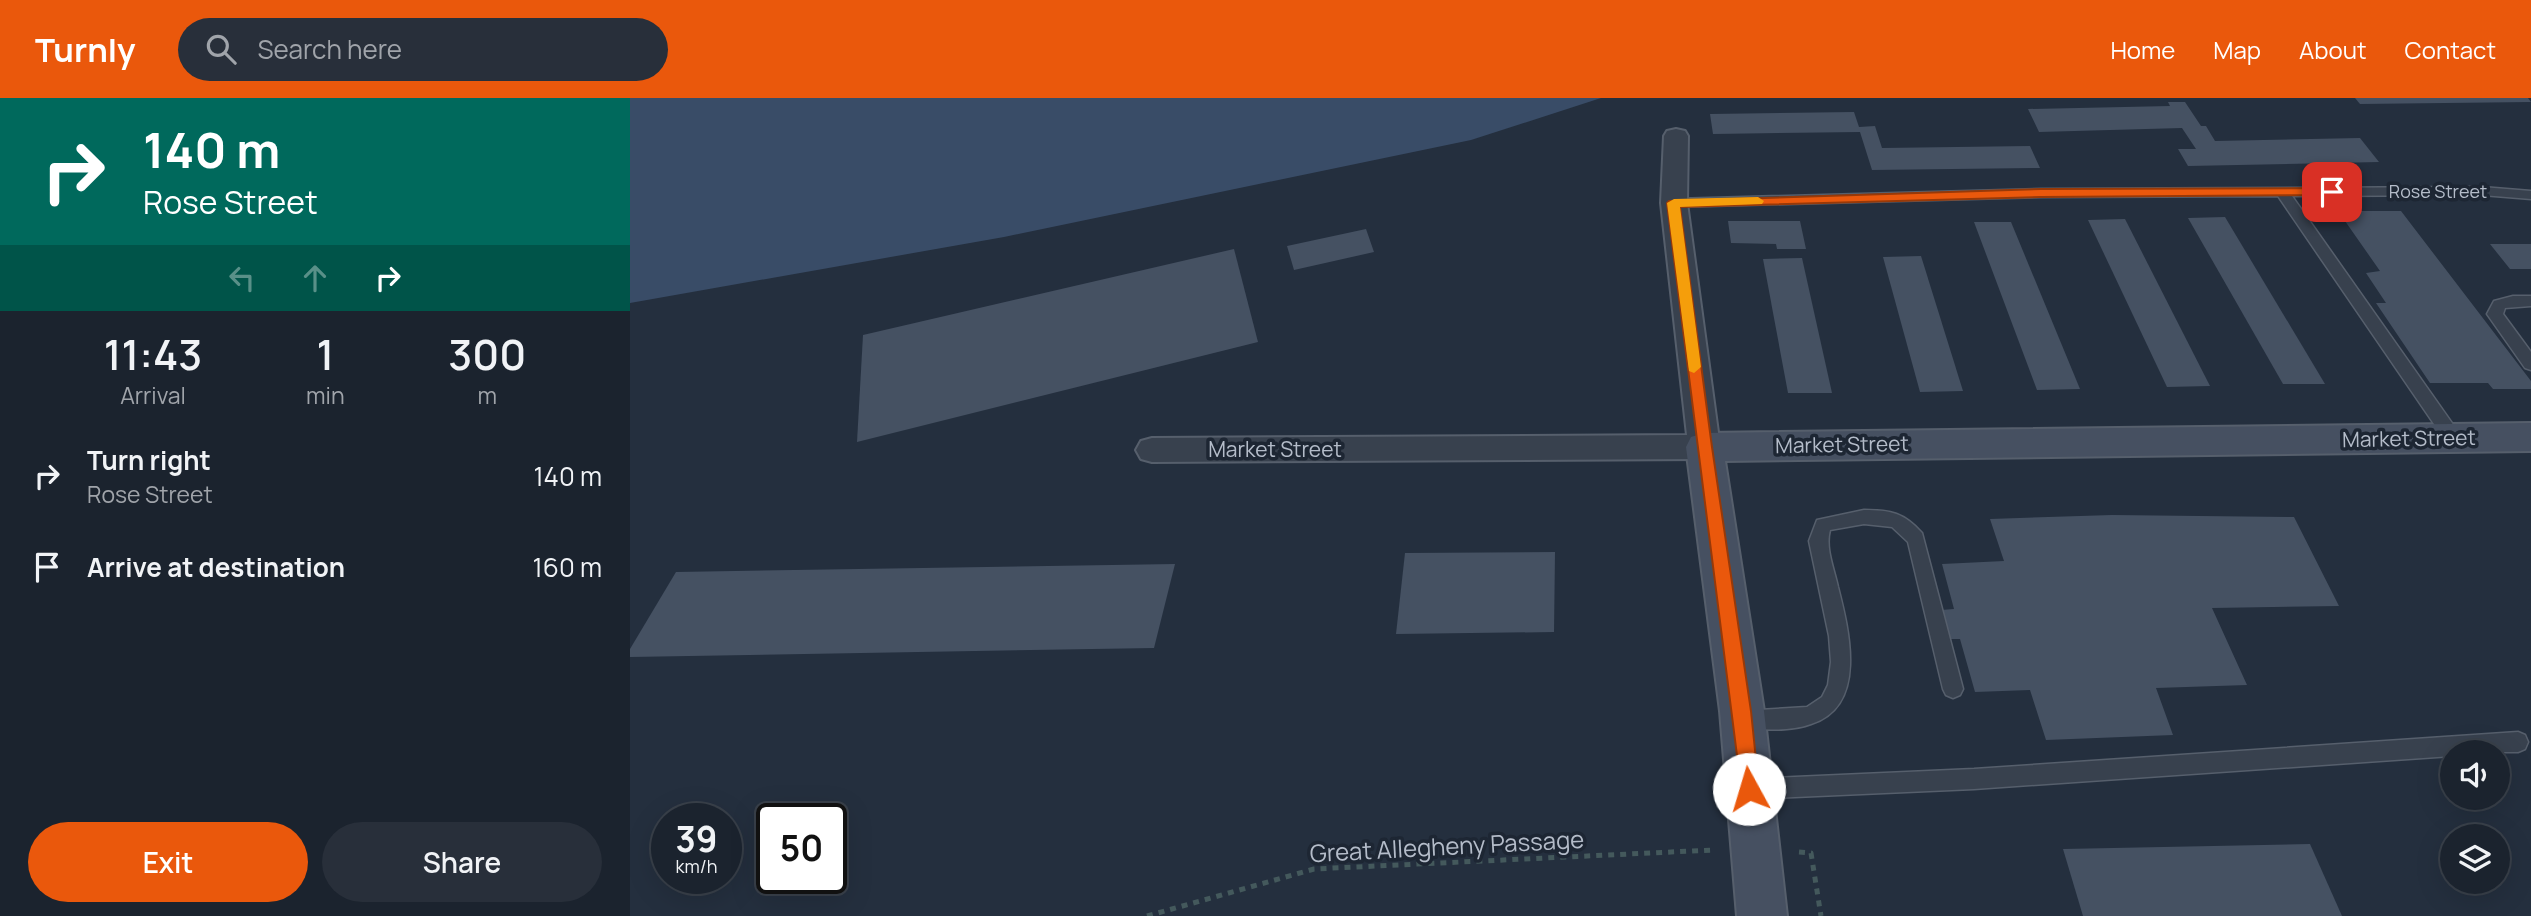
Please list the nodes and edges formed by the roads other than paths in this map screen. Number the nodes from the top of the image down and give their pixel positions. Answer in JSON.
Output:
{"nodes":[{"id":1,"x":1676,"y":136,"type":"dead end"},
{"id":2,"x":2282,"y":192,"type":"junction"},
{"id":3,"x":2531,"y":195,"type":"edge"},
{"id":4,"x":1674,"y":203,"type":"junction"},
{"id":5,"x":2531,"y":301,"type":"edge"},
{"id":6,"x":2531,"y":363,"type":"edge"},
{"id":7,"x":2531,"y":437,"type":"edge"},
{"id":8,"x":2453,"y":438,"type":"junction"},
{"id":9,"x":1704,"y":447,"type":"junction"},
{"id":10,"x":1152,"y":450,"type":"dead end"},
{"id":11,"x":1953,"y":689,"type":"dead end"},
{"id":12,"x":1742,"y":720,"type":"junction"},
{"id":13,"x":2518,"y":742,"type":"dead end"},
{"id":14,"x":1749,"y":789,"type":"junction"},
{"id":15,"x":1762,"y":916,"type":"edge"}],
"edges":[{"from":1,"to":4,"type":"street"},
{"from":2,"to":3,"type":"lane","name":"Rose Street"},
{"from":2,"to":4,"type":"lane","name":"Rose Street"},
{"from":2,"to":8,"type":"lane"},
{"from":4,"to":9,"type":"street"},
{"from":5,"to":6,"type":"lane"},
{"from":7,"to":8,"type":"main road","name":"Market Street"},
{"from":8,"to":9,"type":"main road","name":"Market Street"},
{"from":9,"to":10,"type":"street","name":"Market Street"},
{"from":9,"to":12,"type":"main road"},
{"from":11,"to":12,"type":"lane"},
{"from":12,"to":14,"type":"main road"},
{"from":13,"to":14,"type":"lane"},
{"from":14,"to":15,"type":"main road"}]}
